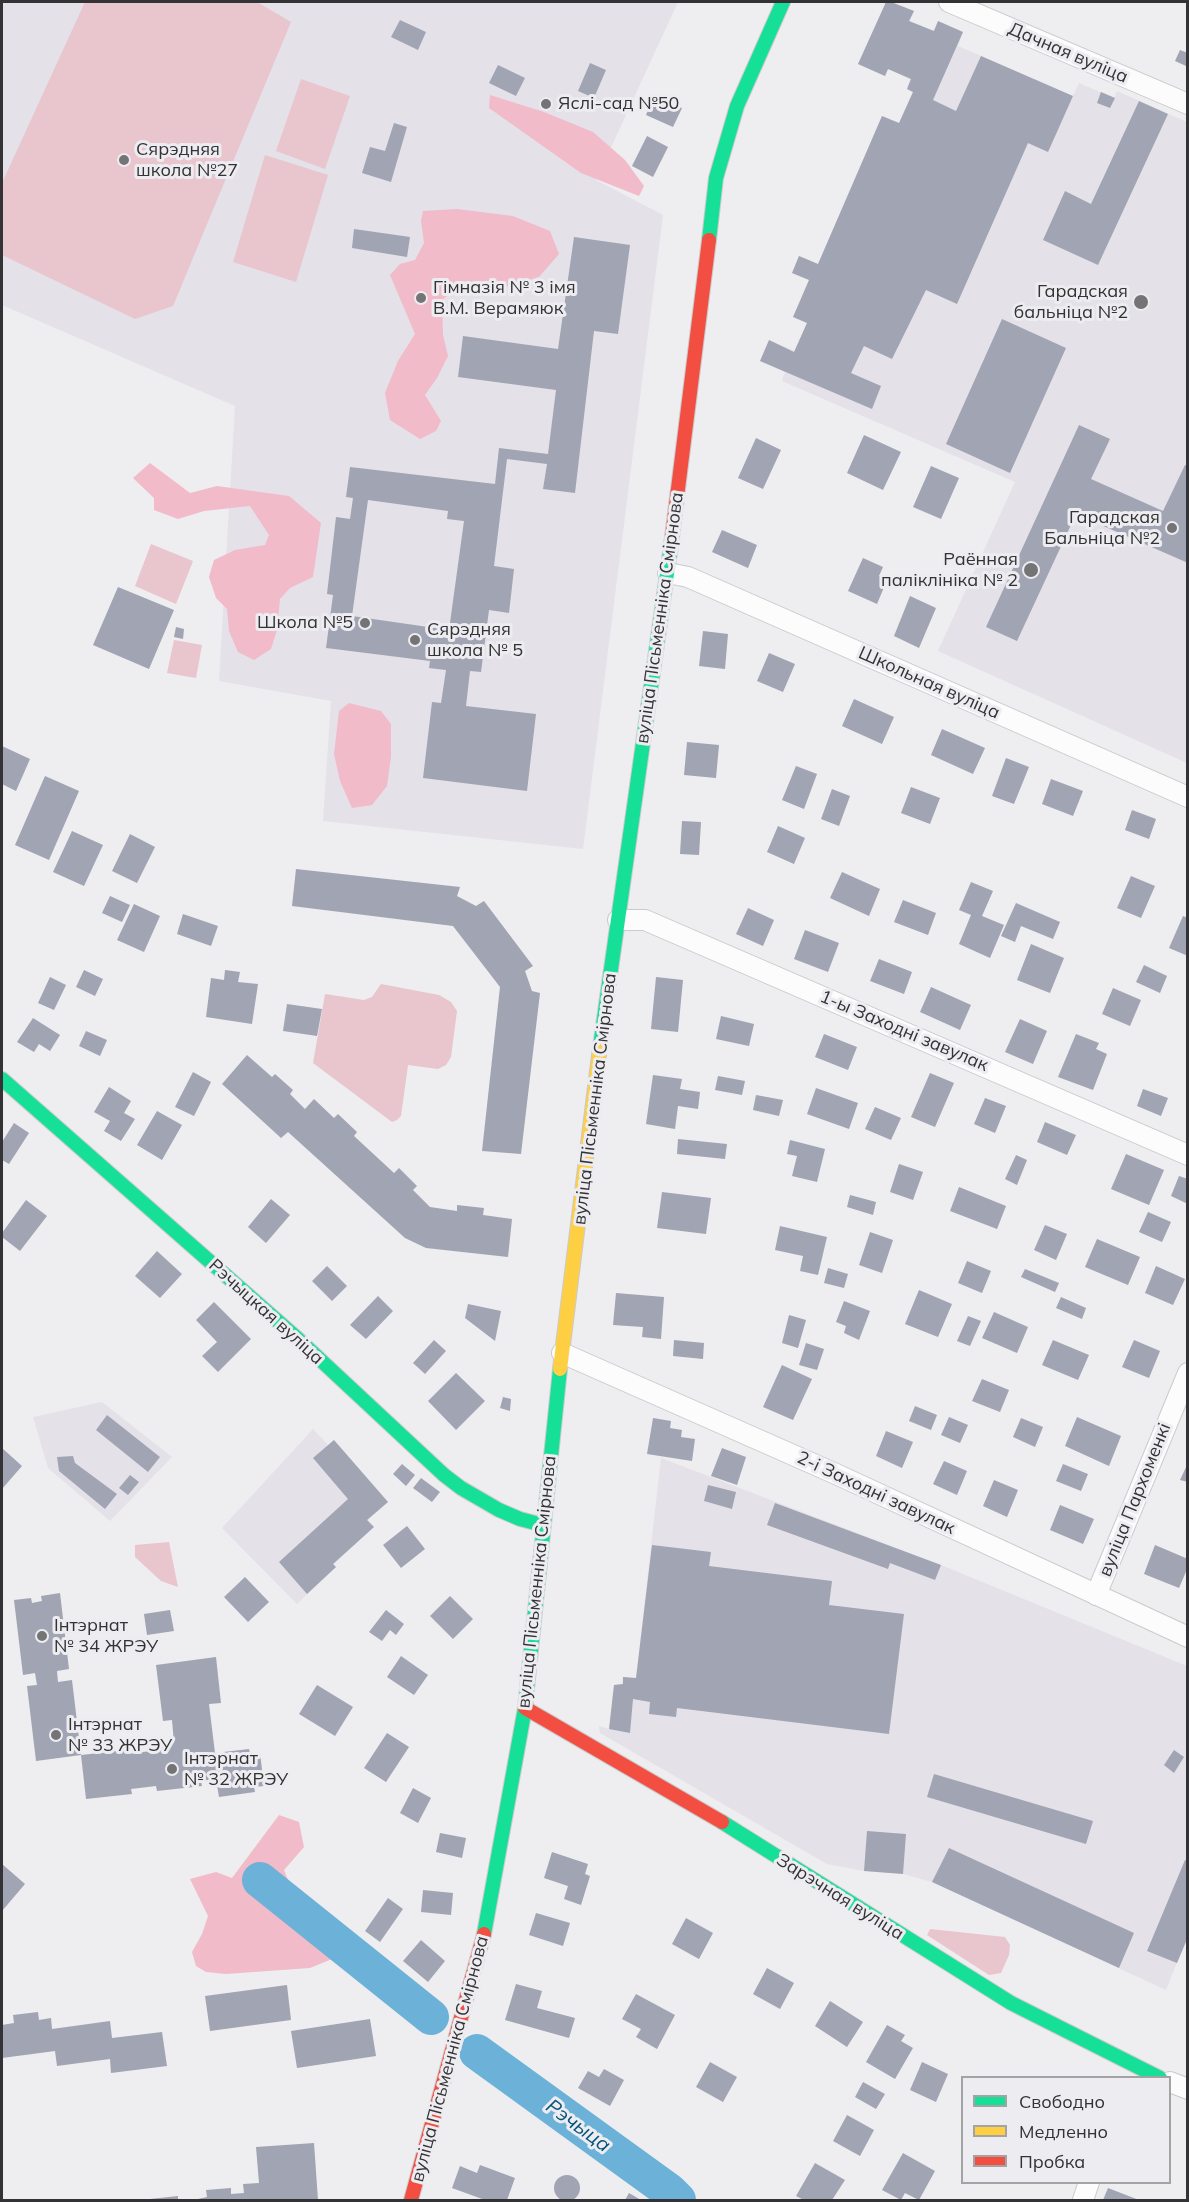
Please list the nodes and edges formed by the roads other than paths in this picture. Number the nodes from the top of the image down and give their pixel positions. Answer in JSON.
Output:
{"nodes":[{"id":1,"x":783,"y":2,"type":"edge"},
{"id":2,"x":949,"y":2,"type":"edge"},
{"id":3,"x":1188,"y":104,"type":"edge"},
{"id":4,"x":668,"y":573,"type":"junction"},
{"id":5,"x":1188,"y":797,"type":"edge"},
{"id":6,"x":618,"y":920,"type":"junction"},
{"id":7,"x":2,"y":1079,"type":"edge"},
{"id":8,"x":1188,"y":1155,"type":"edge"},
{"id":9,"x":562,"y":1353,"type":"junction"},
{"id":10,"x":1188,"y":1373,"type":"edge"},
{"id":11,"x":543,"y":1525,"type":"junction"},
{"id":12,"x":1096,"y":1594,"type":"junction"},
{"id":13,"x":1188,"y":1637,"type":"edge"},
{"id":14,"x":525,"y":1708,"type":"junction"},
{"id":15,"x":1130,"y":2072,"type":"edge"},
{"id":16,"x":1150,"y":2076,"type":"edge"},
{"id":17,"x":1171,"y":2082,"type":"edge"},
{"id":18,"x":1188,"y":2089,"type":"edge"},
{"id":19,"x":1088,"y":2184,"type":"edge"},
{"id":20,"x":411,"y":2200,"type":"edge"},
{"id":21,"x":1083,"y":2200,"type":"edge"}],
"edges":[{"from":1,"to":4,"type":"main road","name":"вуліца Пісьменніка Смірнова"},
{"from":2,"to":3,"type":"street","name":"Дачная вуліца"},
{"from":4,"to":5,"type":"street","name":"Школьная вуліца"},
{"from":4,"to":6,"type":"main road","name":"вуліца Пісьменніка Смірнова"},
{"from":6,"to":8,"type":"street","name":"1-ы Заходні завулак"},
{"from":6,"to":9,"type":"main road","name":"вуліца Пісьменніка Смірнова"},
{"from":7,"to":11,"type":"main road","name":"Рэчыцкая вуліца"},
{"from":9,"to":11,"type":"main road","name":"вуліца Пісьменніка Смірнова"},
{"from":9,"to":12,"type":"street","name":"2-і Заходні завулак"},
{"from":10,"to":12,"type":"street","name":"вуліца Пархоменкі"},
{"from":11,"to":14,"type":"main road","name":"вуліца Пісьменніка Смірнова"},
{"from":12,"to":13,"type":"street","name":"2-і Заходні завулак"},
{"from":14,"to":15,"type":"main road","name":"Зарэчная вуліца"},
{"from":14,"to":20,"type":"main road","name":"вуліца Пісьменніка Смірнова"},
{"from":15,"to":16,"type":"main road","name":"Зарэчная вуліца"},
{"from":17,"to":18,"type":"street"},
{"from":19,"to":21,"type":"street"}]}
